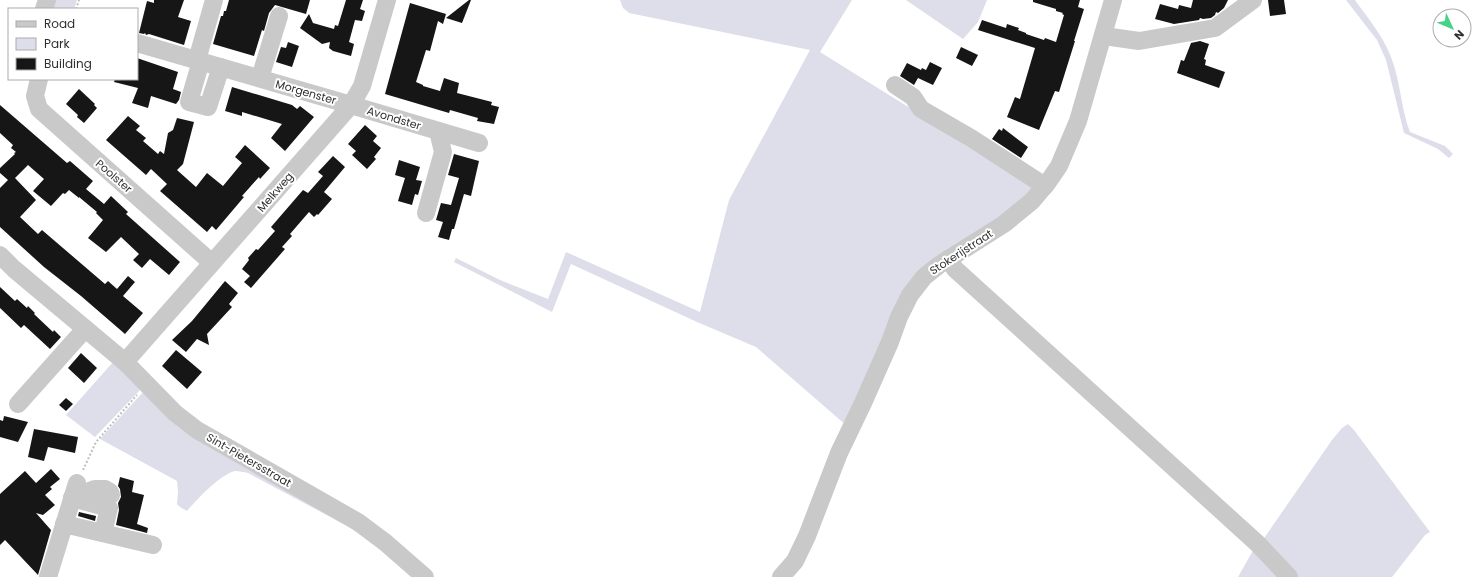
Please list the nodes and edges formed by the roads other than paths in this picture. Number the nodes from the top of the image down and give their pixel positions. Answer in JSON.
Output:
{"nodes":[{"id":1,"x":214,"y":0,"type":"edge"},
{"id":2,"x":387,"y":0,"type":"edge"},
{"id":3,"x":1113,"y":0,"type":"edge"},
{"id":4,"x":1252,"y":0,"type":"edge"},
{"id":5,"x":279,"y":16,"type":"dead end"},
{"id":6,"x":1104,"y":36,"type":"junction"},
{"id":7,"x":138,"y":43,"type":"edge"},
{"id":8,"x":199,"y":61,"type":"junction"},
{"id":9,"x":221,"y":67,"type":"junction"},
{"id":10,"x":260,"y":78,"type":"junction"},
{"id":11,"x":39,"y":80,"type":"edge"},
{"id":12,"x":895,"y":85,"type":"dead end"},
{"id":13,"x":351,"y":105,"type":"junction"},
{"id":14,"x":438,"y":131,"type":"junction"},
{"id":15,"x":479,"y":143,"type":"dead end"},
{"id":16,"x":1045,"y":186,"type":"junction"},
{"id":17,"x":428,"y":205,"type":"dead end"},
{"id":18,"x":0,"y":255,"type":"edge"},
{"id":19,"x":948,"y":259,"type":"junction"},
{"id":20,"x":212,"y":263,"type":"junction"},
{"id":21,"x":85,"y":328,"type":"junction"},
{"id":22,"x":125,"y":362,"type":"junction"},
{"id":23,"x":18,"y":404,"type":"dead end"},
{"id":24,"x":75,"y":490,"type":"junction"},
{"id":25,"x":110,"y":495,"type":"dead end"},
{"id":26,"x":64,"y":524,"type":"junction"},
{"id":27,"x":103,"y":533,"type":"junction"},
{"id":28,"x":153,"y":545,"type":"dead end"},
{"id":29,"x":48,"y":577,"type":"edge"},
{"id":30,"x":425,"y":577,"type":"edge"},
{"id":31,"x":781,"y":577,"type":"edge"},
{"id":32,"x":1289,"y":577,"type":"edge"}],
"edges":[{"from":1,"to":8,"type":"street"},
{"from":2,"to":13,"type":"street","name":"Melkweg"},
{"from":3,"to":6,"type":"street","name":"Stokerijstraat"},
{"from":4,"to":6,"type":"street"},
{"from":5,"to":10,"type":"street"},
{"from":6,"to":16,"type":"street","name":"Stokerijstraat"},
{"from":7,"to":8,"type":"street","name":"Morgenster"},
{"from":8,"to":9,"type":"street","name":"Morgenster"},
{"from":8,"to":9,"type":"street"},
{"from":9,"to":10,"type":"street","name":"Morgenster"},
{"from":10,"to":13,"type":"street","name":"Morgenster"},
{"from":11,"to":20,"type":"street","name":"Poolster"},
{"from":12,"to":16,"type":"street"},
{"from":13,"to":14,"type":"street","name":"Avondster"},
{"from":13,"to":20,"type":"street","name":"Melkweg"},
{"from":14,"to":15,"type":"street","name":"Avondster"},
{"from":14,"to":17,"type":"street"},
{"from":16,"to":19,"type":"street","name":"Stokerijstraat"},
{"from":18,"to":21,"type":"street","name":"Sint-Pietersstraat"},
{"from":19,"to":31,"type":"street","name":"Stokerijstraat"},
{"from":19,"to":32,"type":"street"},
{"from":20,"to":22,"type":"street","name":"Melkweg"},
{"from":21,"to":22,"type":"street","name":"Sint-Pietersstraat"},
{"from":21,"to":23,"type":"street"},
{"from":22,"to":30,"type":"street","name":"Sint-Pietersstraat"},
{"from":24,"to":25,"type":"street"},
{"from":24,"to":26,"type":"street"},
{"from":24,"to":27,"type":"street"},
{"from":26,"to":27,"type":"street"},
{"from":26,"to":29,"type":"street"},
{"from":27,"to":28,"type":"street"}]}
